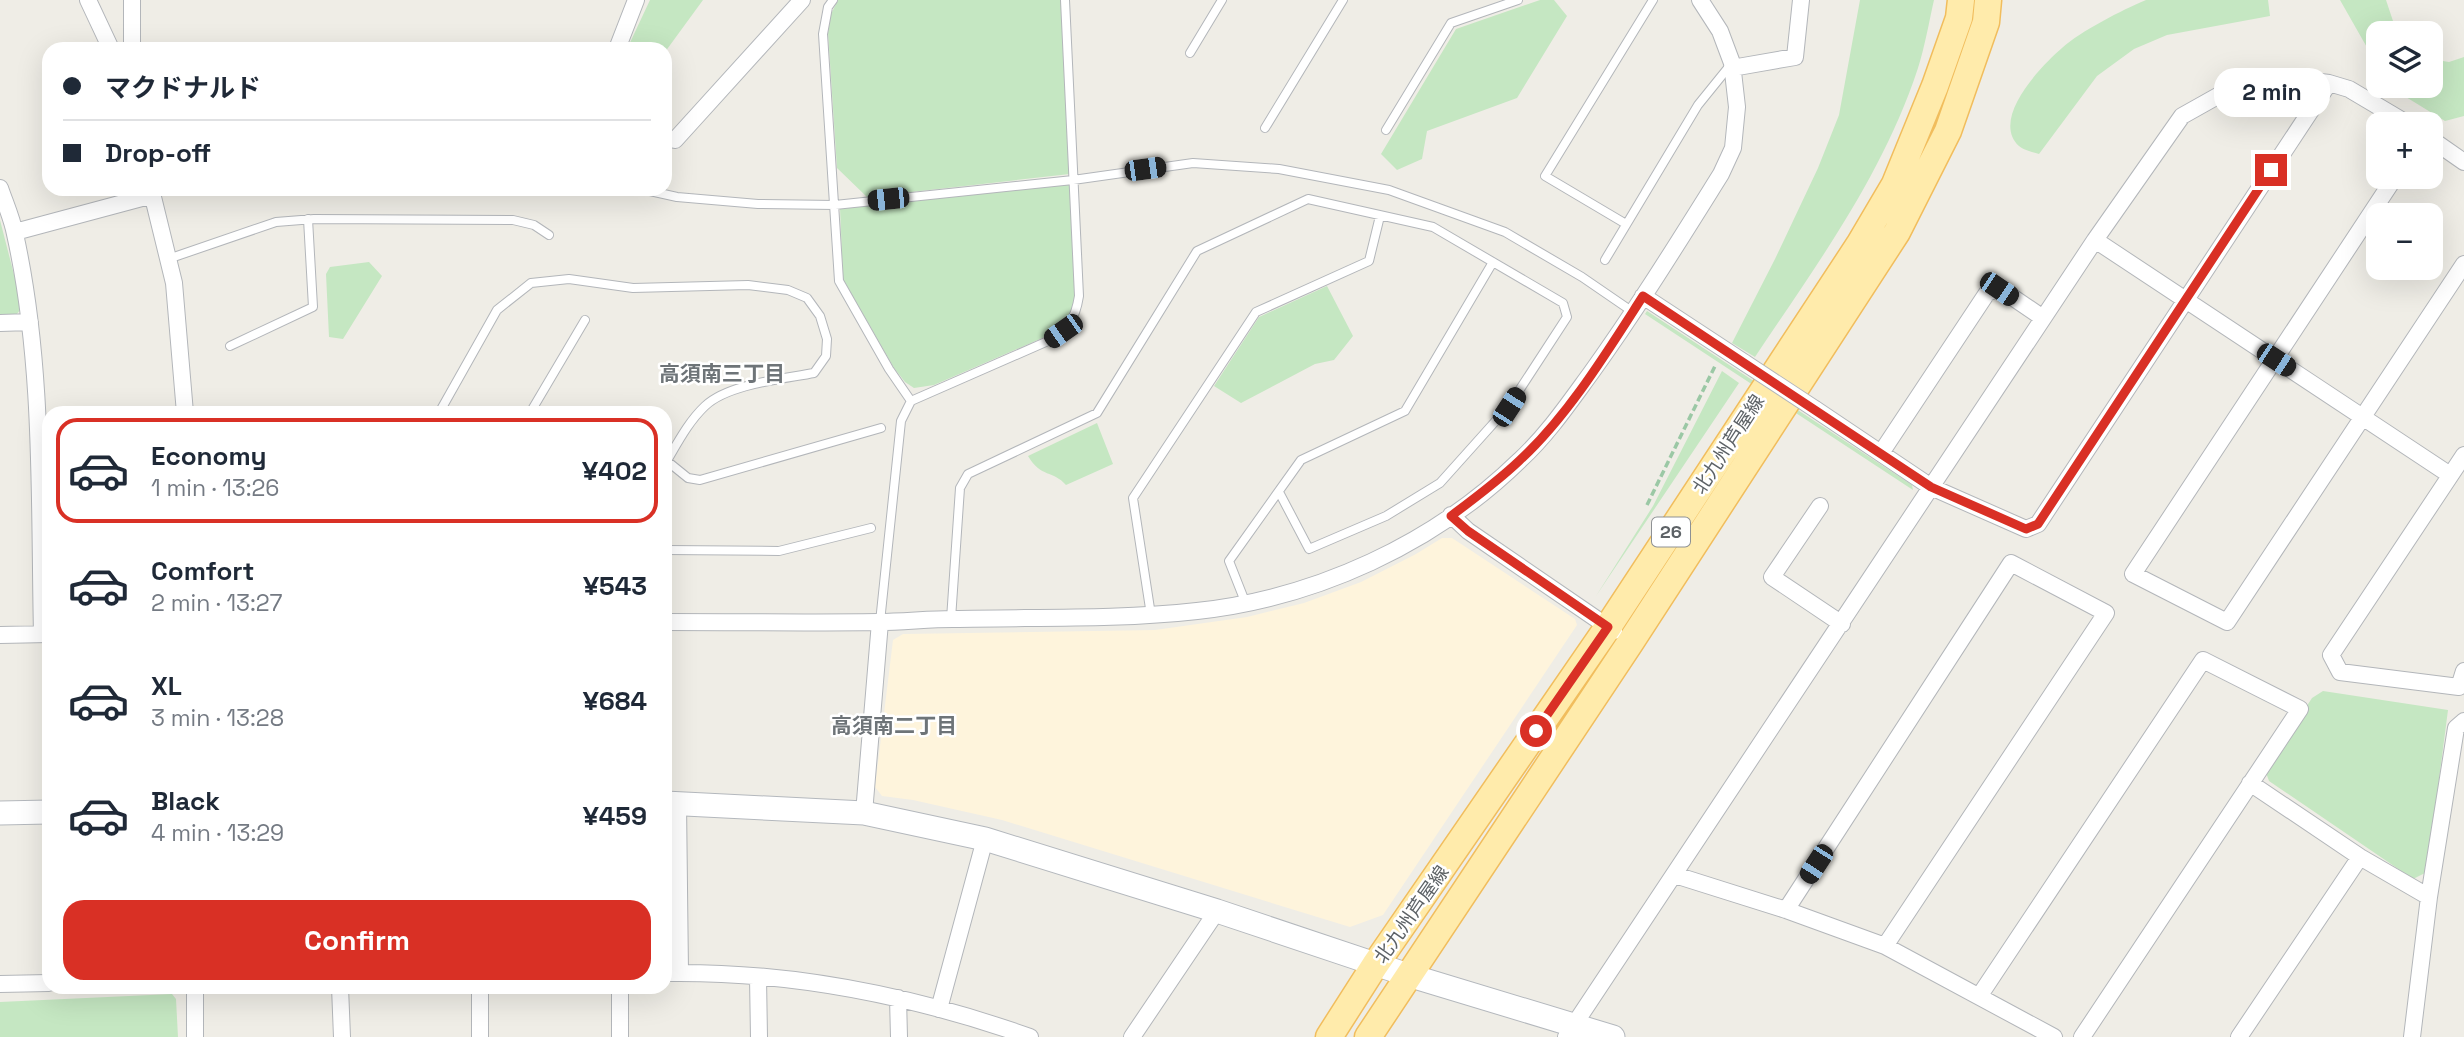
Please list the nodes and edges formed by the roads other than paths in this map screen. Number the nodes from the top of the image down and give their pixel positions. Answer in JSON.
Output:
{"nodes":[{"id":1,"x":88,"y":0,"type":"edge"},
{"id":2,"x":132,"y":0,"type":"edge"},
{"id":3,"x":636,"y":0,"type":"edge"},
{"id":4,"x":802,"y":0,"type":"edge"},
{"id":5,"x":834,"y":0,"type":"edge"},
{"id":6,"x":1065,"y":0,"type":"edge"},
{"id":7,"x":1222,"y":0,"type":"edge"},
{"id":8,"x":1343,"y":0,"type":"edge"},
{"id":9,"x":1518,"y":0,"type":"edge"},
{"id":10,"x":1653,"y":0,"type":"edge"},
{"id":11,"x":1700,"y":0,"type":"edge"},
{"id":12,"x":1801,"y":0,"type":"edge"},
{"id":13,"x":1961,"y":0,"type":"edge"},
{"id":14,"x":1988,"y":0,"type":"edge"},
{"id":15,"x":108,"y":42,"type":"edge"},
{"id":16,"x":132,"y":42,"type":"edge"},
{"id":17,"x":620,"y":42,"type":"edge"},
{"id":18,"x":1190,"y":53,"type":"dead end"},
{"id":19,"x":1732,"y":66,"type":"junction"},
{"id":20,"x":2329,"y":83,"type":"junction"},
{"id":21,"x":2387,"y":112,"type":"edge"},
{"id":22,"x":1265,"y":128,"type":"dead end"},
{"id":23,"x":1386,"y":130,"type":"dead end"},
{"id":24,"x":675,"y":139,"type":"dead end"},
{"id":25,"x":2443,"y":147,"type":"edge"},
{"id":26,"x":2464,"y":162,"type":"edge"},
{"id":27,"x":1073,"y":180,"type":"junction"},
{"id":28,"x":0,"y":188,"type":"edge"},
{"id":29,"x":2387,"y":189,"type":"edge"},
{"id":30,"x":138,"y":196,"type":"edge"},
{"id":31,"x":153,"y":196,"type":"edge"},
{"id":32,"x":672,"y":196,"type":"edge"},
{"id":33,"x":835,"y":205,"type":"junction"},
{"id":34,"x":1380,"y":216,"type":"junction"},
{"id":35,"x":308,"y":219,"type":"junction"},
{"id":36,"x":1626,"y":224,"type":"junction"},
{"id":37,"x":15,"y":232,"type":"junction"},
{"id":38,"x":549,"y":235,"type":"dead end"},
{"id":39,"x":2095,"y":240,"type":"junction"},
{"id":40,"x":168,"y":259,"type":"junction"},
{"id":41,"x":1605,"y":260,"type":"dead end"},
{"id":42,"x":1493,"y":262,"type":"junction"},
{"id":43,"x":2464,"y":264,"type":"edge"},
{"id":44,"x":1643,"y":296,"type":"junction"},
{"id":45,"x":2186,"y":301,"type":"junction"},
{"id":46,"x":1633,"y":312,"type":"junction"},
{"id":47,"x":2043,"y":318,"type":"junction"},
{"id":48,"x":585,"y":320,"type":"dead end"},
{"id":49,"x":30,"y":322,"type":"junction"},
{"id":50,"x":0,"y":323,"type":"edge"},
{"id":51,"x":230,"y":346,"type":"dead end"},
{"id":52,"x":2276,"y":360,"type":"junction"},
{"id":53,"x":911,"y":401,"type":"junction"},
{"id":54,"x":184,"y":406,"type":"edge"},
{"id":55,"x":443,"y":406,"type":"edge"},
{"id":56,"x":534,"y":406,"type":"edge"},
{"id":57,"x":2364,"y":418,"type":"junction"},
{"id":58,"x":880,"y":428,"type":"dead end"},
{"id":59,"x":672,"y":453,"type":"edge"},
{"id":60,"x":1881,"y":453,"type":"junction"},
{"id":61,"x":2464,"y":455,"type":"edge"},
{"id":62,"x":672,"y":467,"type":"edge"},
{"id":63,"x":2450,"y":475,"type":"junction"},
{"id":64,"x":1931,"y":487,"type":"junction"},
{"id":65,"x":1279,"y":492,"type":"junction"},
{"id":66,"x":1820,"y":506,"type":"dead end"},
{"id":67,"x":1451,"y":516,"type":"junction"},
{"id":68,"x":871,"y":528,"type":"dead end"},
{"id":69,"x":42,"y":532,"type":"edge"},
{"id":70,"x":672,"y":550,"type":"edge"},
{"id":71,"x":1246,"y":604,"type":"junction"},
{"id":72,"x":1151,"y":615,"type":"junction"},
{"id":73,"x":951,"y":619,"type":"junction"},
{"id":74,"x":672,"y":622,"type":"edge"},
{"id":75,"x":880,"y":622,"type":"junction"},
{"id":76,"x":1842,"y":624,"type":"junction"},
{"id":77,"x":1608,"y":627,"type":"junction"},
{"id":78,"x":42,"y":634,"type":"edge"},
{"id":79,"x":0,"y":635,"type":"edge"},
{"id":80,"x":1630,"y":643,"type":"junction"},
{"id":81,"x":2464,"y":671,"type":"edge"},
{"id":82,"x":2464,"y":721,"type":"edge"},
{"id":83,"x":2250,"y":783,"type":"junction"},
{"id":84,"x":672,"y":803,"type":"edge"},
{"id":85,"x":42,"y":812,"type":"edge"},
{"id":86,"x":0,"y":813,"type":"edge"},
{"id":87,"x":864,"y":813,"type":"junction"},
{"id":88,"x":985,"y":839,"type":"junction"},
{"id":89,"x":2360,"y":857,"type":"junction"},
{"id":90,"x":1675,"y":875,"type":"junction"},
{"id":91,"x":2429,"y":897,"type":"junction"},
{"id":92,"x":1217,"y":911,"type":"junction"},
{"id":93,"x":1786,"y":911,"type":"junction"},
{"id":94,"x":1885,"y":946,"type":"junction"},
{"id":95,"x":1376,"y":965,"type":"junction"},
{"id":96,"x":672,"y":972,"type":"edge"},
{"id":97,"x":1408,"y":975,"type":"junction"},
{"id":98,"x":758,"y":978,"type":"junction"},
{"id":99,"x":42,"y":983,"type":"edge"},
{"id":100,"x":0,"y":984,"type":"edge"},
{"id":101,"x":195,"y":994,"type":"edge"},
{"id":102,"x":341,"y":994,"type":"edge"},
{"id":103,"x":480,"y":994,"type":"edge"},
{"id":104,"x":620,"y":994,"type":"edge"},
{"id":105,"x":1980,"y":995,"type":"junction"},
{"id":106,"x":898,"y":998,"type":"junction"},
{"id":107,"x":939,"y":1009,"type":"junction"},
{"id":108,"x":1570,"y":1031,"type":"edge"},
{"id":109,"x":195,"y":1037,"type":"edge"},
{"id":110,"x":342,"y":1037,"type":"edge"},
{"id":111,"x":480,"y":1037,"type":"edge"},
{"id":112,"x":620,"y":1037,"type":"edge"},
{"id":113,"x":759,"y":1037,"type":"edge"},
{"id":114,"x":899,"y":1037,"type":"edge"},
{"id":115,"x":1030,"y":1037,"type":"edge"},
{"id":116,"x":1132,"y":1037,"type":"edge"},
{"id":117,"x":1329,"y":1037,"type":"edge"},
{"id":118,"x":1368,"y":1037,"type":"edge"},
{"id":119,"x":1613,"y":1037,"type":"edge"},
{"id":120,"x":2053,"y":1037,"type":"edge"},
{"id":121,"x":2082,"y":1037,"type":"edge"},
{"id":122,"x":2239,"y":1037,"type":"edge"},
{"id":123,"x":2412,"y":1037,"type":"edge"}],
"edges":[{"from":1,"to":15,"type":"street"},
{"from":2,"to":16,"type":"street"},
{"from":3,"to":17,"type":"street"},
{"from":4,"to":24,"type":"street"},
{"from":5,"to":33,"type":"lane"},
{"from":6,"to":27,"type":"lane"},
{"from":7,"to":18,"type":"lane"},
{"from":8,"to":22,"type":"lane"},
{"from":9,"to":23,"type":"lane"},
{"from":10,"to":36,"type":"lane"},
{"from":11,"to":19,"type":"street"},
{"from":12,"to":19,"type":"street"},
{"from":13,"to":77,"type":"main road","name":"北九州芦屋線","number":"26"},
{"from":14,"to":80,"type":"main road","name":"北九州芦屋線","number":"26"},
{"from":19,"to":36,"type":"lane"},
{"from":19,"to":44,"type":"street"},
{"from":20,"to":21,"type":"street"},
{"from":20,"to":39,"type":"street"},
{"from":20,"to":45,"type":"street"},
{"from":25,"to":26,"type":"street"},
{"from":27,"to":33,"type":"lane"},
{"from":27,"to":46,"type":"lane"},
{"from":27,"to":53,"type":"lane"},
{"from":28,"to":37,"type":"street"},
{"from":29,"to":52,"type":"street"},
{"from":30,"to":37,"type":"street"},
{"from":31,"to":40,"type":"street"},
{"from":32,"to":33,"type":"lane"},
{"from":33,"to":53,"type":"lane"},
{"from":34,"to":42,"type":"lane"},
{"from":34,"to":72,"type":"lane"},
{"from":34,"to":73,"type":"lane"},
{"from":35,"to":38,"type":"lane"},
{"from":35,"to":40,"type":"lane"},
{"from":35,"to":51,"type":"lane"},
{"from":36,"to":41,"type":"lane"},
{"from":37,"to":49,"type":"street"},
{"from":39,"to":45,"type":"street"},
{"from":39,"to":47,"type":"street"},
{"from":40,"to":54,"type":"street"},
{"from":42,"to":65,"type":"lane"},
{"from":42,"to":65,"type":"lane"},
{"from":43,"to":57,"type":"street"},
{"from":44,"to":46,"type":"street"},
{"from":44,"to":60,"type":"street","bridge":true},
{"from":45,"to":52,"type":"street"},
{"from":45,"to":64,"type":"street"},
{"from":46,"to":67,"type":"street"},
{"from":47,"to":60,"type":"street"},
{"from":47,"to":64,"type":"street"},
{"from":48,"to":56,"type":"lane"},
{"from":49,"to":50,"type":"street"},
{"from":49,"to":69,"type":"street"},
{"from":52,"to":57,"type":"street"},
{"from":52,"to":57,"type":"street"},
{"from":53,"to":75,"type":"lane"},
{"from":55,"to":59,"type":"lane"},
{"from":57,"to":63,"type":"street"},
{"from":58,"to":62,"type":"lane"},
{"from":60,"to":64,"type":"street"},
{"from":61,"to":63,"type":"street"},
{"from":63,"to":81,"type":"street"},
{"from":64,"to":76,"type":"street"},
{"from":65,"to":71,"type":"lane"},
{"from":66,"to":76,"type":"street"},
{"from":67,"to":71,"type":"street"},
{"from":67,"to":77,"type":"street"},
{"from":68,"to":70,"type":"lane"},
{"from":71,"to":72,"type":"street"},
{"from":72,"to":73,"type":"street"},
{"from":73,"to":75,"type":"street"},
{"from":74,"to":75,"type":"street"},
{"from":75,"to":87,"type":"street"},
{"from":76,"to":90,"type":"street"},
{"from":77,"to":80,"type":"street"},
{"from":77,"to":95,"type":"main road","name":"北九州芦屋線","number":"26"},
{"from":78,"to":79,"type":"street"},
{"from":80,"to":97,"type":"main road","name":"北九州芦屋線","number":"26"},
{"from":82,"to":91,"type":"street"},
{"from":83,"to":89,"type":"street"},
{"from":83,"to":105,"type":"street"},
{"from":83,"to":121,"type":"street"},
{"from":84,"to":87,"type":"street"},
{"from":84,"to":96,"type":"street"},
{"from":85,"to":86,"type":"street"},
{"from":87,"to":88,"type":"street"},
{"from":88,"to":92,"type":"street"},
{"from":88,"to":107,"type":"street"},
{"from":89,"to":91,"type":"street"},
{"from":89,"to":122,"type":"street"},
{"from":90,"to":93,"type":"street"},
{"from":90,"to":108,"type":"street"},
{"from":91,"to":123,"type":"street"},
{"from":92,"to":95,"type":"street"},
{"from":92,"to":116,"type":"street"},
{"from":93,"to":94,"type":"street"},
{"from":93,"to":94,"type":"street"},
{"from":94,"to":105,"type":"street"},
{"from":95,"to":97,"type":"street"},
{"from":95,"to":117,"type":"main road","name":"北九州芦屋線","number":"26"},
{"from":96,"to":98,"type":"street"},
{"from":97,"to":108,"type":"street"},
{"from":97,"to":118,"type":"main road","name":"北九州芦屋線","number":"26"},
{"from":98,"to":106,"type":"street"},
{"from":98,"to":113,"type":"street"},
{"from":99,"to":100,"type":"street"},
{"from":101,"to":109,"type":"street"},
{"from":102,"to":110,"type":"street"},
{"from":103,"to":111,"type":"street"},
{"from":104,"to":112,"type":"street"},
{"from":105,"to":120,"type":"street"},
{"from":106,"to":107,"type":"street"},
{"from":106,"to":114,"type":"street"},
{"from":107,"to":115,"type":"street"},
{"from":108,"to":119,"type":"street"}]}
